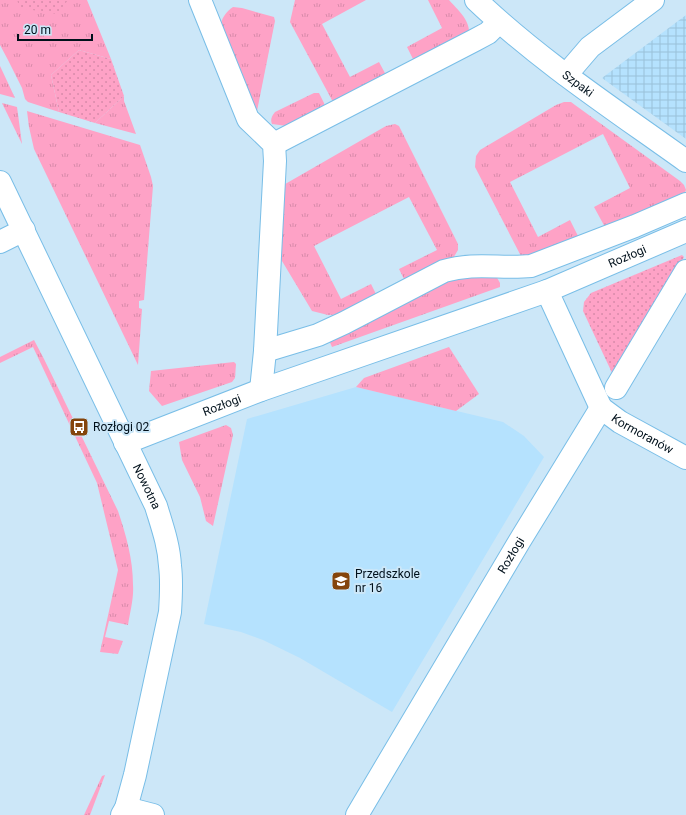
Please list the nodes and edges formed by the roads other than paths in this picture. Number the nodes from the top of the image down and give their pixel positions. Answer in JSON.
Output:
{"nodes":[{"id":1,"x":200,"y":0,"type":"edge"},
{"id":2,"x":476,"y":0,"type":"edge"},
{"id":3,"x":653,"y":0,"type":"edge"},
{"id":4,"x":499,"y":22,"type":"junction"},
{"id":5,"x":566,"y":75,"type":"junction"},
{"id":6,"x":274,"y":144,"type":"junction"},
{"id":7,"x":682,"y":153,"type":"edge"},
{"id":8,"x":0,"y":182,"type":"edge"},
{"id":9,"x":686,"y":204,"type":"edge"},
{"id":10,"x":24,"y":230,"type":"junction"},
{"id":11,"x":686,"y":231,"type":"edge"},
{"id":12,"x":0,"y":242,"type":"edge"},
{"id":13,"x":686,"y":271,"type":"edge"},
{"id":14,"x":547,"y":291,"type":"junction"},
{"id":15,"x":265,"y":351,"type":"junction"},
{"id":16,"x":616,"y":388,"type":"dead end"},
{"id":17,"x":261,"y":390,"type":"junction"},
{"id":18,"x":601,"y":408,"type":"junction"},
{"id":19,"x":125,"y":443,"type":"junction"},
{"id":20,"x":686,"y":458,"type":"edge"},
{"id":21,"x":124,"y":811,"type":"edge"},
{"id":22,"x":152,"y":815,"type":"edge"},
{"id":23,"x":357,"y":815,"type":"edge"}],
"edges":[{"from":1,"to":6,"type":"street"},
{"from":2,"to":4,"type":"street","name":"Szpaki"},
{"from":3,"to":5,"type":"street"},
{"from":4,"to":5,"type":"street","name":"Szpaki"},
{"from":4,"to":6,"type":"street"},
{"from":5,"to":7,"type":"street","name":"Szpaki"},
{"from":6,"to":15,"type":"street"},
{"from":8,"to":10,"type":"street","name":"Nowotna"},
{"from":9,"to":15,"type":"street"},
{"from":10,"to":12,"type":"street"},
{"from":10,"to":19,"type":"street","name":"Nowotna"},
{"from":11,"to":14,"type":"street","name":"Rozłogi"},
{"from":13,"to":16,"type":"street"},
{"from":14,"to":17,"type":"street","name":"Rozłogi"},
{"from":14,"to":18,"type":"street"},
{"from":15,"to":17,"type":"street"},
{"from":17,"to":19,"type":"street","name":"Rozłogi"},
{"from":18,"to":20,"type":"street","name":"Kormoranów"},
{"from":18,"to":23,"type":"street","name":"Rozłogi"},
{"from":19,"to":21,"type":"street","name":"Nowotna"},
{"from":21,"to":22,"type":"street"}]}
